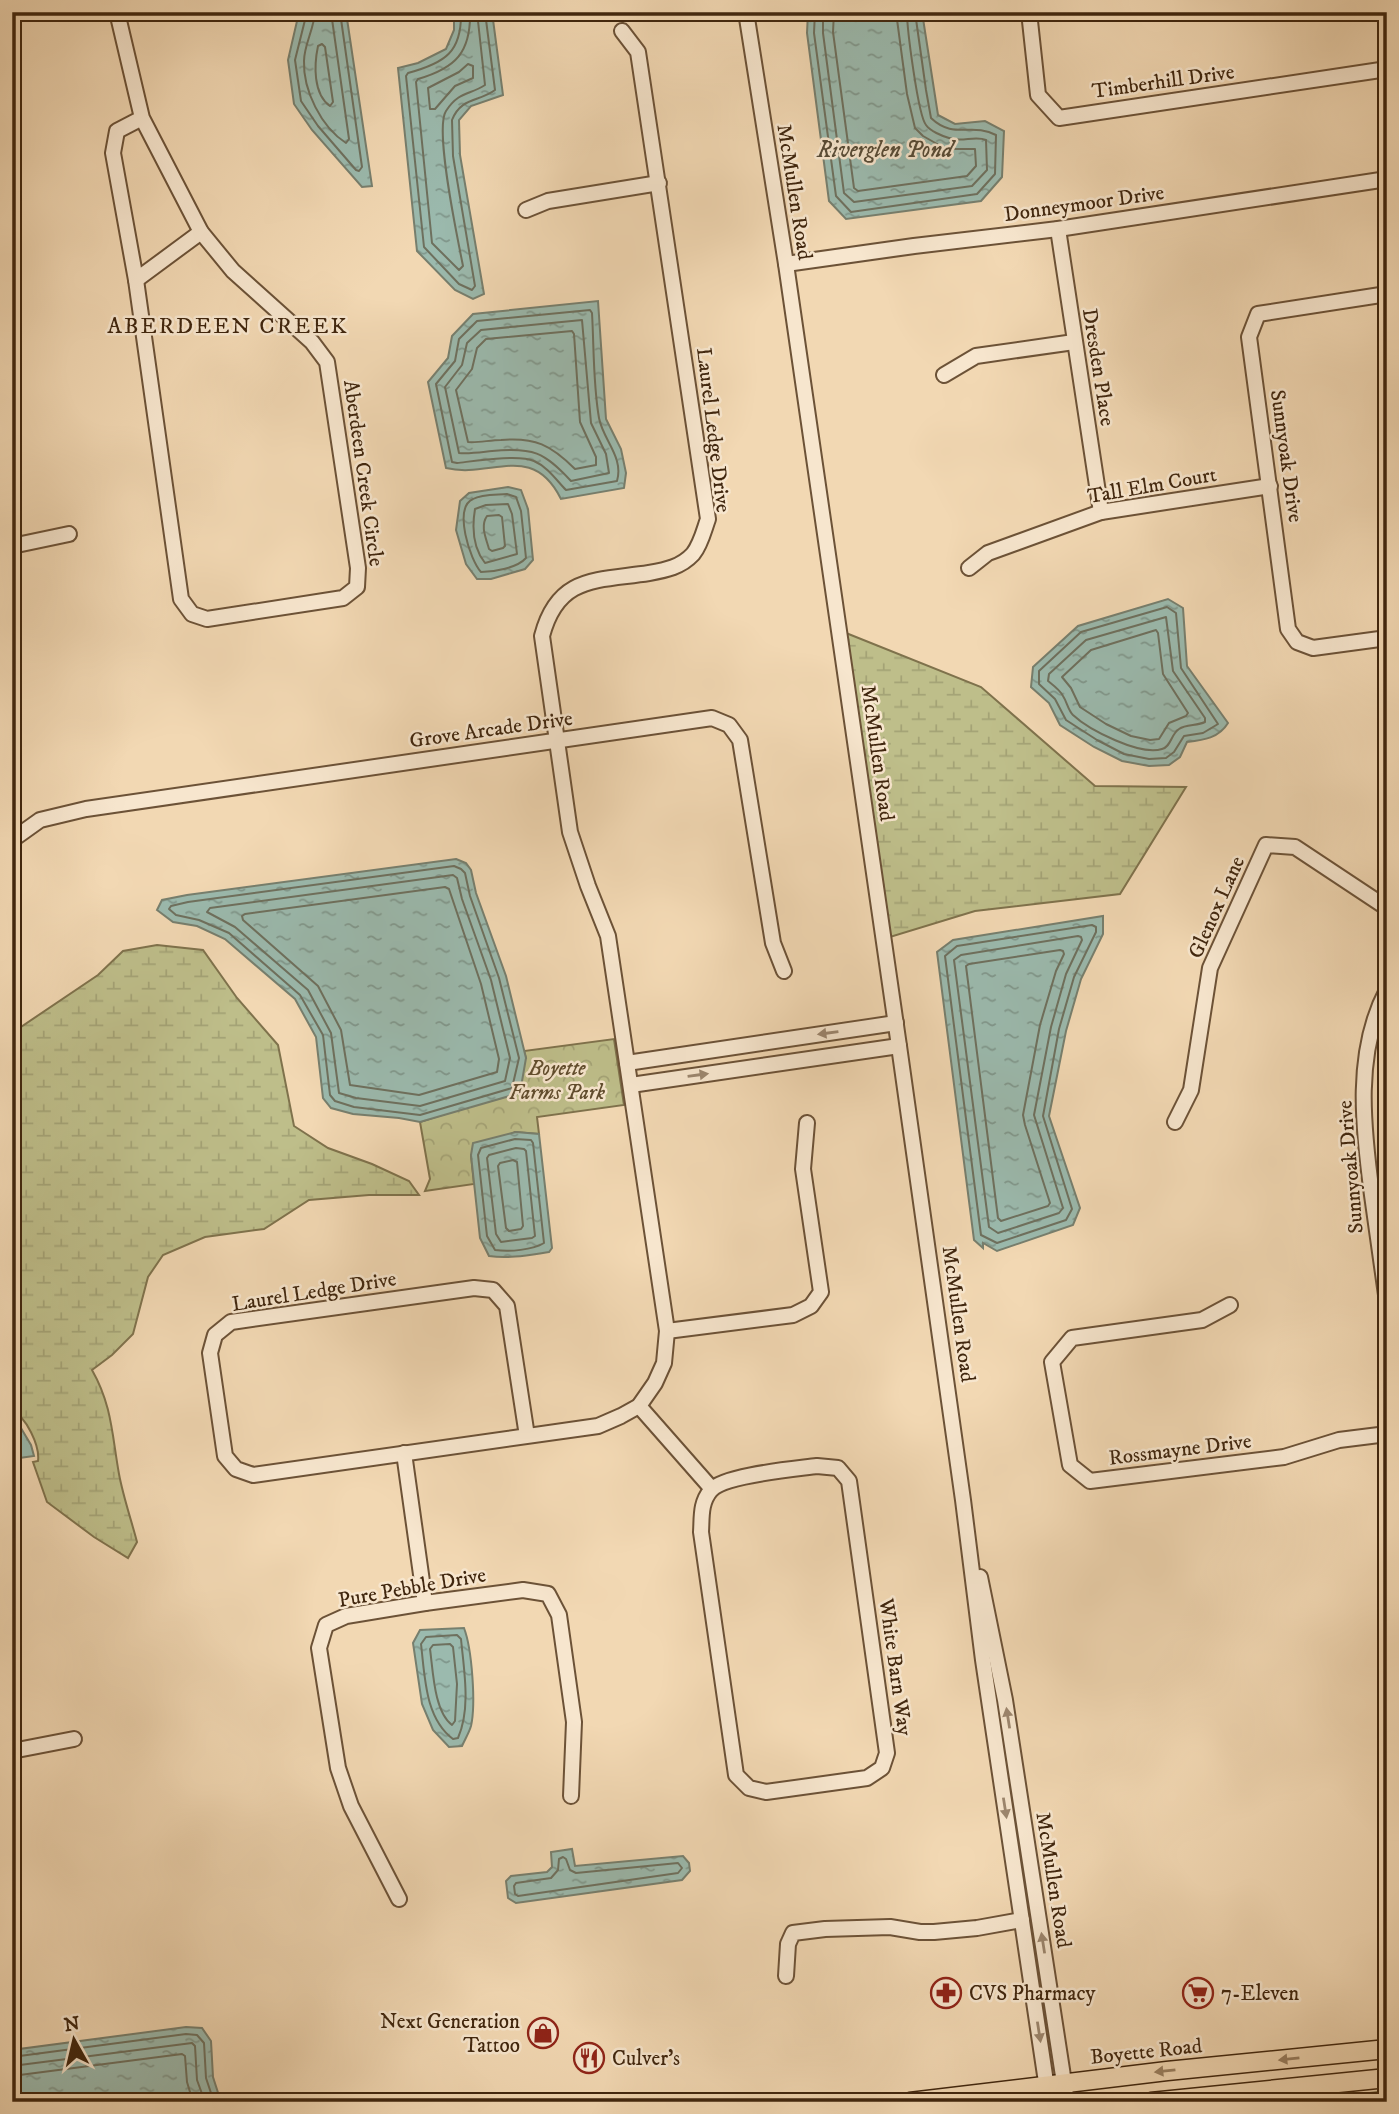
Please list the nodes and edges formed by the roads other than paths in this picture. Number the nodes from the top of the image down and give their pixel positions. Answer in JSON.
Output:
{"nodes":[{"id":1,"x":117,"y":12,"type":"edge"},
{"id":2,"x":746,"y":12,"type":"edge"},
{"id":3,"x":1029,"y":12,"type":"edge"},
{"id":4,"x":622,"y":31,"type":"dead end"},
{"id":5,"x":1387,"y":69,"type":"edge"},
{"id":6,"x":142,"y":118,"type":"junction"},
{"id":7,"x":1387,"y":179,"type":"edge"},
{"id":8,"x":659,"y":183,"type":"junction"},
{"id":9,"x":526,"y":210,"type":"dead end"},
{"id":10,"x":1058,"y":229,"type":"junction"},
{"id":11,"x":201,"y":232,"type":"junction"},
{"id":12,"x":786,"y":264,"type":"junction"},
{"id":13,"x":136,"y":280,"type":"junction"},
{"id":14,"x":1387,"y":294,"type":"edge"},
{"id":15,"x":1074,"y":342,"type":"junction"},
{"id":16,"x":944,"y":376,"type":"dead end"},
{"id":17,"x":1270,"y":486,"type":"junction"},
{"id":18,"x":1101,"y":512,"type":"junction"},
{"id":19,"x":69,"y":534,"type":"dead end"},
{"id":20,"x":12,"y":546,"type":"edge"},
{"id":21,"x":969,"y":568,"type":"dead end"},
{"id":22,"x":1387,"y":638,"type":"edge"},
{"id":23,"x":556,"y":741,"type":"junction"},
{"id":24,"x":12,"y":840,"type":"edge"},
{"id":25,"x":1387,"y":908,"type":"edge"},
{"id":26,"x":784,"y":971,"type":"dead end"},
{"id":27,"x":1387,"y":990,"type":"edge"},
{"id":28,"x":896,"y":1023,"type":"junction"},
{"id":29,"x":899,"y":1046,"type":"junction"},
{"id":30,"x":627,"y":1063,"type":"junction"},
{"id":31,"x":631,"y":1085,"type":"junction"},
{"id":32,"x":1175,"y":1122,"type":"dead end"},
{"id":33,"x":807,"y":1123,"type":"dead end"},
{"id":34,"x":1384,"y":1258,"type":"edge"},
{"id":35,"x":1387,"y":1302,"type":"edge"},
{"id":36,"x":1230,"y":1305,"type":"dead end"},
{"id":37,"x":667,"y":1331,"type":"junction"},
{"id":38,"x":639,"y":1406,"type":"junction"},
{"id":39,"x":1387,"y":1434,"type":"edge"},
{"id":40,"x":527,"y":1436,"type":"junction"},
{"id":41,"x":404,"y":1452,"type":"junction"},
{"id":42,"x":712,"y":1489,"type":"junction"},
{"id":43,"x":425,"y":1604,"type":"junction"},
{"id":44,"x":986,"y":1633,"type":"junction"},
{"id":45,"x":74,"y":1739,"type":"dead end"},
{"id":46,"x":12,"y":1751,"type":"edge"},
{"id":47,"x":571,"y":1796,"type":"dead end"},
{"id":48,"x":399,"y":1899,"type":"dead end"},
{"id":49,"x":1022,"y":1920,"type":"junction"},
{"id":50,"x":786,"y":1976,"type":"dead end"},
{"id":51,"x":1387,"y":2049,"type":"edge"},
{"id":52,"x":1387,"y":2078,"type":"edge"},
{"id":53,"x":1053,"y":2090,"type":"edge"},
{"id":54,"x":910,"y":2102,"type":"edge"},
{"id":55,"x":1067,"y":2102,"type":"edge"},
{"id":56,"x":1151,"y":2102,"type":"edge"}],
"edges":[{"from":1,"to":6,"type":"street","name":"Aberdeen Creek Circle"},
{"from":2,"to":12,"type":"street","name":"McMullen Road"},
{"from":3,"to":5,"type":"street","name":"Timberhill Drive"},
{"from":4,"to":8,"type":"street","name":"Laurel Ledge Drive"},
{"from":6,"to":11,"type":"street","name":"Aberdeen Creek Circle"},
{"from":6,"to":13,"type":"street","name":"Aberdeen Creek Circle"},
{"from":7,"to":10,"type":"street","name":"Donneymoor Drive"},
{"from":8,"to":9,"type":"street"},
{"from":8,"to":23,"type":"street","name":"Laurel Ledge Drive"},
{"from":10,"to":12,"type":"street","name":"Donneymoor Drive"},
{"from":10,"to":15,"type":"street","name":"Dresden Place"},
{"from":11,"to":13,"type":"street"},
{"from":11,"to":13,"type":"street","name":"Aberdeen Creek Circle"},
{"from":12,"to":28,"type":"street","name":"McMullen Road"},
{"from":14,"to":17,"type":"street","name":"Sunnyoak Drive"},
{"from":15,"to":16,"type":"street"},
{"from":15,"to":18,"type":"street","name":"Dresden Place"},
{"from":17,"to":18,"type":"street","name":"Tall Elm Court"},
{"from":17,"to":22,"type":"street","name":"Sunnyoak Drive"},
{"from":18,"to":21,"type":"street","name":"Tall Elm Court"},
{"from":19,"to":20,"type":"street"},
{"from":23,"to":24,"type":"street","name":"Grove Arcade Drive"},
{"from":23,"to":26,"type":"street","name":"Grove Arcade Drive"},
{"from":23,"to":30,"type":"street","name":"Laurel Ledge Drive"},
{"from":25,"to":32,"type":"street","name":"Glenox Lane"},
{"from":27,"to":34,"type":"street","name":"Sunnyoak Drive"},
{"from":28,"to":29,"type":"street","name":"McMullen Road"},
{"from":28,"to":30,"type":"street","one_way":true},
{"from":31,"to":29,"type":"street","one_way":true},
{"from":29,"to":44,"type":"street","name":"McMullen Road"},
{"from":30,"to":31,"type":"street","name":"Laurel Ledge Drive"},
{"from":31,"to":37,"type":"street","name":"Laurel Ledge Drive"},
{"from":33,"to":37,"type":"street"},
{"from":34,"to":35,"type":"street","name":"Sunnyoak Drive"},
{"from":36,"to":39,"type":"street","name":"Rossmayne Drive"},
{"from":37,"to":38,"type":"street","name":"Laurel Ledge Drive"},
{"from":38,"to":40,"type":"street","name":"Laurel Ledge Drive"},
{"from":38,"to":42,"type":"street"},
{"from":40,"to":41,"type":"street","name":"Laurel Ledge Drive"},
{"from":40,"to":41,"type":"street","name":"Laurel Ledge Drive"},
{"from":41,"to":43,"type":"street"},
{"from":42,"to":42,"type":"street","name":"White Barn Way"},
{"from":43,"to":47,"type":"street","name":"Pure Pebble Drive"},
{"from":43,"to":48,"type":"street","name":"Pure Pebble Drive"},
{"from":44,"to":49,"type":"street","name":"McMullen Road","one_way":true},
{"from":53,"to":44,"type":"street","name":"McMullen Road","one_way":true},
{"from":45,"to":46,"type":"street"},
{"from":49,"to":50,"type":"street"},
{"from":49,"to":53,"type":"street","name":"McMullen Road","one_way":true},
{"from":51,"to":53,"type":"main road","name":"Boyette Road","one_way":true},
{"from":52,"to":56,"type":"main road"},
{"from":53,"to":54,"type":"main road","name":"Boyette Road"},
{"from":53,"to":55,"type":"street","name":"McMullen Road"}]}
